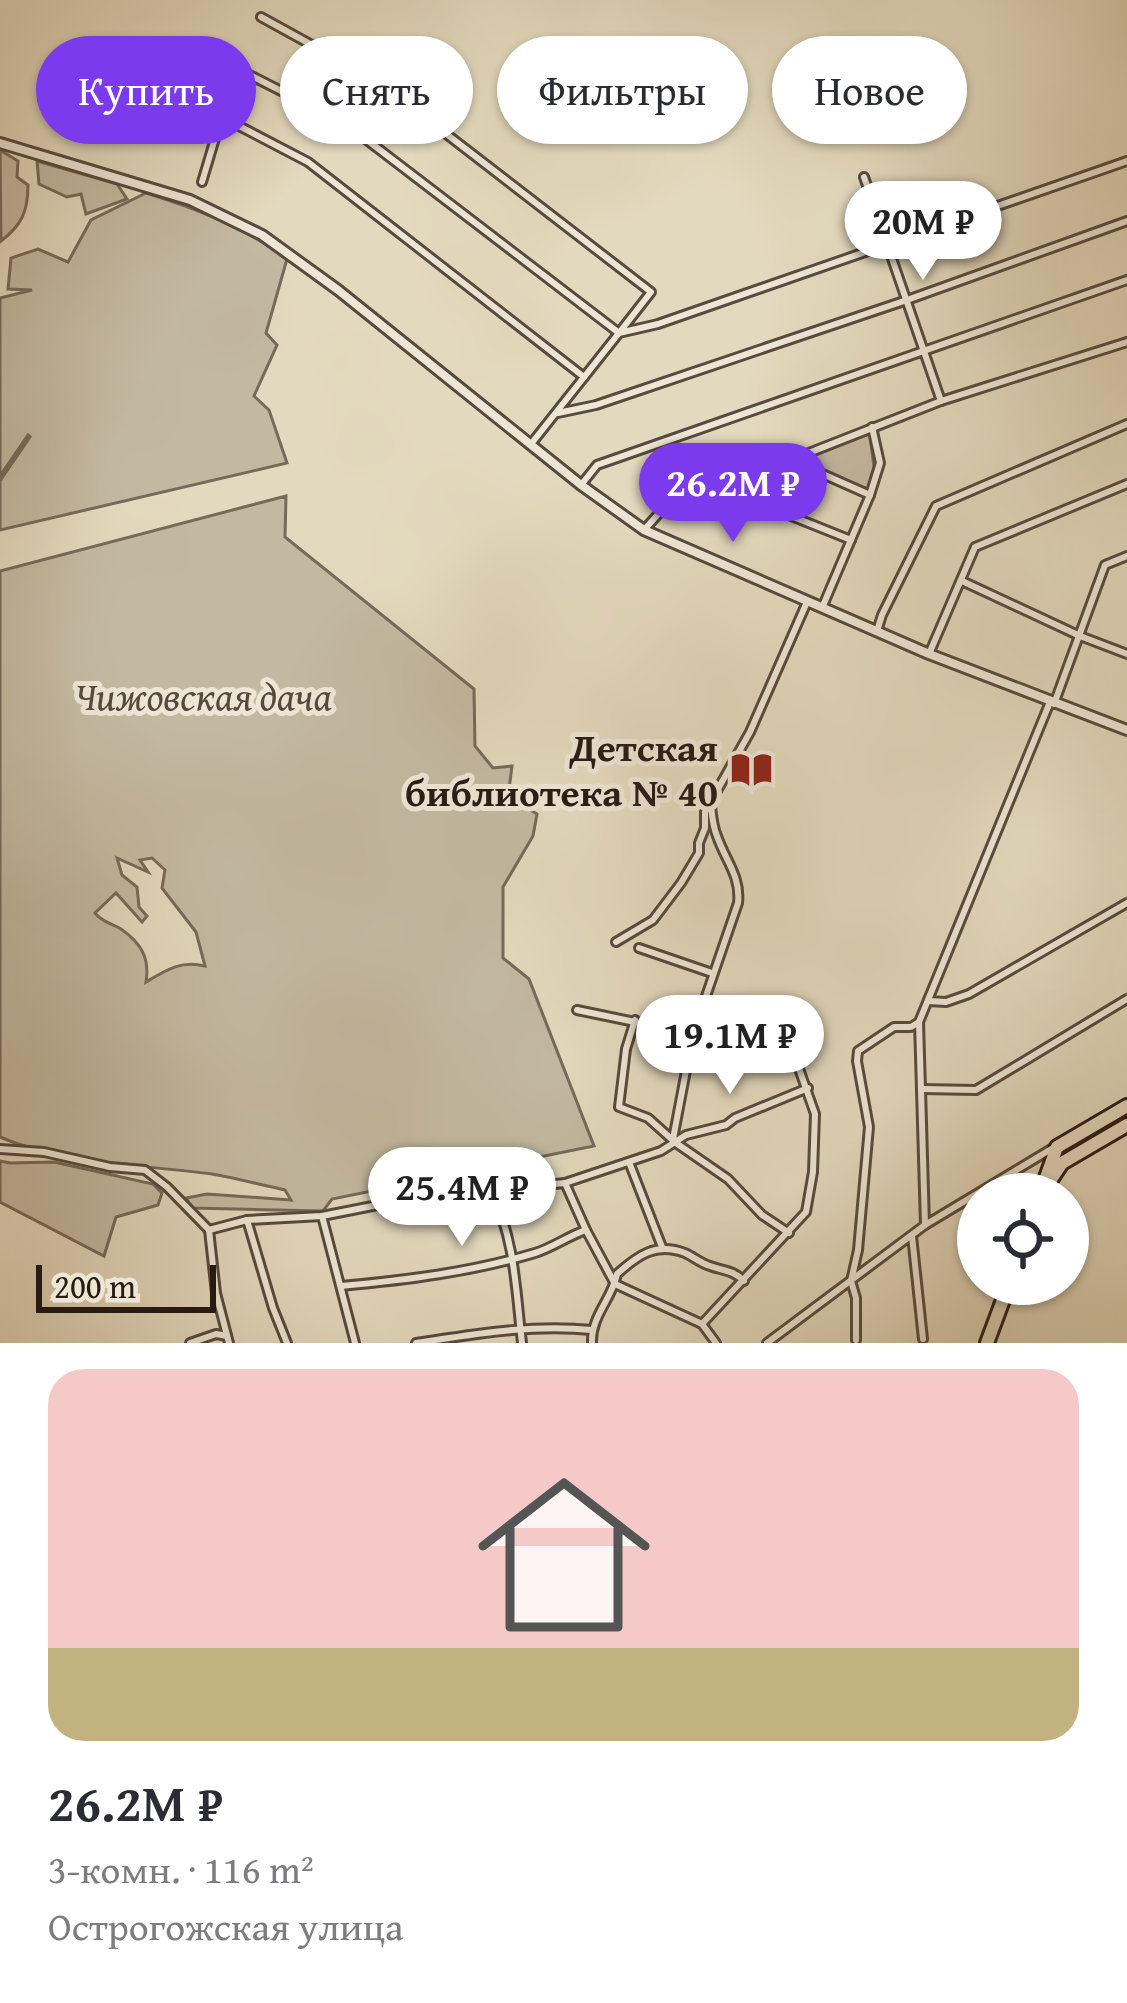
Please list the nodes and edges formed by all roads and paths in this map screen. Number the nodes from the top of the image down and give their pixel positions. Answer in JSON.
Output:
{"nodes":[{"id":1,"x":261,"y":17,"type":"dead end"},
{"id":2,"x":256,"y":78,"type":"edge"},
{"id":3,"x":256,"y":135,"type":"edge"},
{"id":4,"x":0,"y":143,"type":"edge"},
{"id":5,"x":212,"y":144,"type":"edge"},
{"id":6,"x":1127,"y":161,"type":"edge"},
{"id":7,"x":864,"y":177,"type":"dead end"},
{"id":8,"x":202,"y":182,"type":"dead end"},
{"id":9,"x":1127,"y":221,"type":"edge"},
{"id":10,"x":888,"y":244,"type":"junction"},
{"id":11,"x":1127,"y":280,"type":"edge"},
{"id":12,"x":907,"y":300,"type":"junction"},
{"id":13,"x":619,"y":333,"type":"junction"},
{"id":14,"x":1127,"y":342,"type":"edge"},
{"id":15,"x":924,"y":351,"type":"junction"},
{"id":16,"x":584,"y":377,"type":"junction"},
{"id":17,"x":941,"y":401,"type":"junction"},
{"id":18,"x":554,"y":414,"type":"junction"},
{"id":19,"x":1127,"y":424,"type":"edge"},
{"id":20,"x":872,"y":427,"type":"junction"},
{"id":21,"x":531,"y":444,"type":"junction"},
{"id":22,"x":791,"y":460,"type":"junction"},
{"id":23,"x":1127,"y":484,"type":"edge"},
{"id":24,"x":581,"y":485,"type":"junction"},
{"id":25,"x":719,"y":487,"type":"junction"},
{"id":26,"x":870,"y":495,"type":"junction"},
{"id":27,"x":644,"y":530,"type":"junction"},
{"id":28,"x":851,"y":540,"type":"junction"},
{"id":29,"x":1127,"y":556,"type":"edge"},
{"id":30,"x":962,"y":581,"type":"junction"},
{"id":31,"x":807,"y":602,"type":"junction"},
{"id":32,"x":822,"y":608,"type":"junction"},
{"id":33,"x":877,"y":631,"type":"junction"},
{"id":34,"x":1080,"y":636,"type":"junction"},
{"id":35,"x":929,"y":654,"type":"junction"},
{"id":36,"x":1127,"y":654,"type":"edge"},
{"id":37,"x":1052,"y":703,"type":"junction"},
{"id":38,"x":1127,"y":730,"type":"edge"},
{"id":39,"x":711,"y":806,"type":"junction"},
{"id":40,"x":1127,"y":903,"type":"edge"},
{"id":41,"x":616,"y":942,"type":"dead end"},
{"id":42,"x":639,"y":948,"type":"dead end"},
{"id":43,"x":712,"y":973,"type":"junction"},
{"id":44,"x":1127,"y":999,"type":"edge"},
{"id":45,"x":928,"y":1001,"type":"junction"},
{"id":46,"x":577,"y":1010,"type":"dead end"},
{"id":47,"x":635,"y":1020,"type":"junction"},
{"id":48,"x":919,"y":1022,"type":"junction"},
{"id":49,"x":693,"y":1034,"type":"junction"},
{"id":50,"x":687,"y":1056,"type":"junction"},
{"id":51,"x":808,"y":1088,"type":"junction"},
{"id":52,"x":920,"y":1089,"type":"junction"},
{"id":53,"x":1127,"y":1106,"type":"edge"},
{"id":54,"x":1127,"y":1125,"type":"edge"},
{"id":55,"x":674,"y":1141,"type":"junction"},
{"id":56,"x":1061,"y":1143,"type":"junction"},
{"id":57,"x":0,"y":1149,"type":"edge"},
{"id":58,"x":629,"y":1162,"type":"junction"},
{"id":59,"x":1022,"y":1167,"type":"junction"},
{"id":60,"x":1040,"y":1172,"type":"joint"},
{"id":61,"x":1055,"y":1173,"type":"edge"},
{"id":62,"x":565,"y":1183,"type":"junction"},
{"id":63,"x":491,"y":1191,"type":"junction"},
{"id":64,"x":322,"y":1216,"type":"junction"},
{"id":65,"x":247,"y":1220,"type":"junction"},
{"id":66,"x":926,"y":1225,"type":"junction"},
{"id":67,"x":208,"y":1230,"type":"junction"},
{"id":68,"x":586,"y":1231,"type":"junction"},
{"id":69,"x":789,"y":1233,"type":"junction"},
{"id":70,"x":912,"y":1236,"type":"junction"},
{"id":71,"x":662,"y":1247,"type":"junction"},
{"id":72,"x":512,"y":1258,"type":"junction"},
{"id":73,"x":744,"y":1281,"type":"junction"},
{"id":74,"x":851,"y":1281,"type":"junction"},
{"id":75,"x":615,"y":1284,"type":"junction"},
{"id":76,"x":341,"y":1286,"type":"junction"},
{"id":77,"x":1001,"y":1305,"type":"edge"},
{"id":78,"x":702,"y":1324,"type":"junction"},
{"id":79,"x":520,"y":1328,"type":"junction"},
{"id":80,"x":592,"y":1330,"type":"junction"},
{"id":81,"x":923,"y":1339,"type":"dead end"},
{"id":82,"x":228,"y":1340,"type":"edge"},
{"id":83,"x":856,"y":1340,"type":"edge"},
{"id":84,"x":190,"y":1343,"type":"edge"},
{"id":85,"x":287,"y":1343,"type":"edge"},
{"id":86,"x":356,"y":1343,"type":"edge"},
{"id":87,"x":416,"y":1343,"type":"edge"},
{"id":88,"x":522,"y":1343,"type":"edge"},
{"id":89,"x":592,"y":1343,"type":"edge"},
{"id":90,"x":716,"y":1343,"type":"edge"},
{"id":91,"x":767,"y":1343,"type":"edge"},
{"id":92,"x":987,"y":1343,"type":"edge"}],
"edges":[{"from":1,"to":13,"type":"street"},
{"from":2,"to":13,"type":"street"},
{"from":3,"to":16,"type":"street"},
{"from":4,"to":21,"type":"street"},
{"from":5,"to":8,"type":"street"},
{"from":6,"to":10,"type":"street"},
{"from":7,"to":10,"type":"street"},
{"from":9,"to":12,"type":"street"},
{"from":10,"to":12,"type":"street"},
{"from":10,"to":13,"type":"street"},
{"from":11,"to":15,"type":"street"},
{"from":12,"to":15,"type":"street"},
{"from":12,"to":18,"type":"street"},
{"from":13,"to":16,"type":"street"},
{"from":14,"to":17,"type":"street"},
{"from":15,"to":17,"type":"street"},
{"from":15,"to":24,"type":"street"},
{"from":16,"to":18,"type":"street"},
{"from":17,"to":20,"type":"street"},
{"from":18,"to":21,"type":"street"},
{"from":19,"to":33,"type":"street"},
{"from":20,"to":22,"type":"street"},
{"from":20,"to":26,"type":"street"},
{"from":21,"to":24,"type":"street"},
{"from":22,"to":25,"type":"street"},
{"from":22,"to":26,"type":"street"},
{"from":23,"to":30,"type":"street"},
{"from":24,"to":27,"type":"street"},
{"from":25,"to":27,"type":"street"},
{"from":25,"to":28,"type":"street"},
{"from":26,"to":28,"type":"street"},
{"from":27,"to":31,"type":"street"},
{"from":28,"to":32,"type":"street"},
{"from":29,"to":34,"type":"street"},
{"from":30,"to":34,"type":"street"},
{"from":30,"to":35,"type":"street"},
{"from":31,"to":32,"type":"street"},
{"from":31,"to":39,"type":"street"},
{"from":32,"to":33,"type":"street"},
{"from":33,"to":35,"type":"street"},
{"from":34,"to":36,"type":"street"},
{"from":34,"to":37,"type":"street"},
{"from":35,"to":37,"type":"street"},
{"from":37,"to":38,"type":"street"},
{"from":37,"to":45,"type":"street"},
{"from":39,"to":41,"type":"street"},
{"from":39,"to":43,"type":"street"},
{"from":40,"to":45,"type":"street"},
{"from":42,"to":43,"type":"street"},
{"from":43,"to":49,"type":"street"},
{"from":44,"to":52,"type":"street"},
{"from":45,"to":48,"type":"street"},
{"from":46,"to":47,"type":"street"},
{"from":47,"to":49,"type":"street"},
{"from":47,"to":55,"type":"street"},
{"from":48,"to":52,"type":"street"},
{"from":48,"to":74,"type":"street"},
{"from":49,"to":50,"type":"street"},
{"from":50,"to":51,"type":"street"},
{"from":50,"to":55,"type":"street"},
{"from":51,"to":55,"type":"street"},
{"from":51,"to":69,"type":"street"},
{"from":52,"to":66,"type":"street"},
{"from":53,"to":56,"type":"highway"},
{"from":54,"to":61,"type":"highway"},
{"from":55,"to":58,"type":"street"},
{"from":55,"to":69,"type":"street"},
{"from":56,"to":59,"type":"street"},
{"from":56,"to":60,"type":"highway"},
{"from":57,"to":67,"type":"street"},
{"from":58,"to":62,"type":"street"},
{"from":58,"to":71,"type":"street"},
{"from":59,"to":60,"type":"street"},
{"from":59,"to":66,"type":"street"},
{"from":62,"to":63,"type":"street"},
{"from":62,"to":68,"type":"street"},
{"from":63,"to":64,"type":"street"},
{"from":63,"to":72,"type":"street"},
{"from":64,"to":65,"type":"street"},
{"from":64,"to":76,"type":"street"},
{"from":65,"to":67,"type":"street"},
{"from":65,"to":85,"type":"street"},
{"from":66,"to":70,"type":"street"},
{"from":67,"to":82,"type":"street"},
{"from":68,"to":72,"type":"street"},
{"from":68,"to":75,"type":"street"},
{"from":69,"to":73,"type":"street"},
{"from":70,"to":74,"type":"street"},
{"from":70,"to":81,"type":"street"},
{"from":71,"to":73,"type":"street"},
{"from":71,"to":75,"type":"street"},
{"from":72,"to":76,"type":"street"},
{"from":72,"to":79,"type":"street"},
{"from":73,"to":78,"type":"street"},
{"from":74,"to":83,"type":"street"},
{"from":74,"to":91,"type":"street"},
{"from":75,"to":78,"type":"street"},
{"from":75,"to":80,"type":"street"},
{"from":76,"to":86,"type":"street"},
{"from":77,"to":92,"type":"highway"},
{"from":78,"to":90,"type":"street"},
{"from":79,"to":80,"type":"street"},
{"from":79,"to":87,"type":"street"},
{"from":79,"to":88,"type":"street"},
{"from":80,"to":89,"type":"street"},
{"from":82,"to":84,"type":"street"}]}
